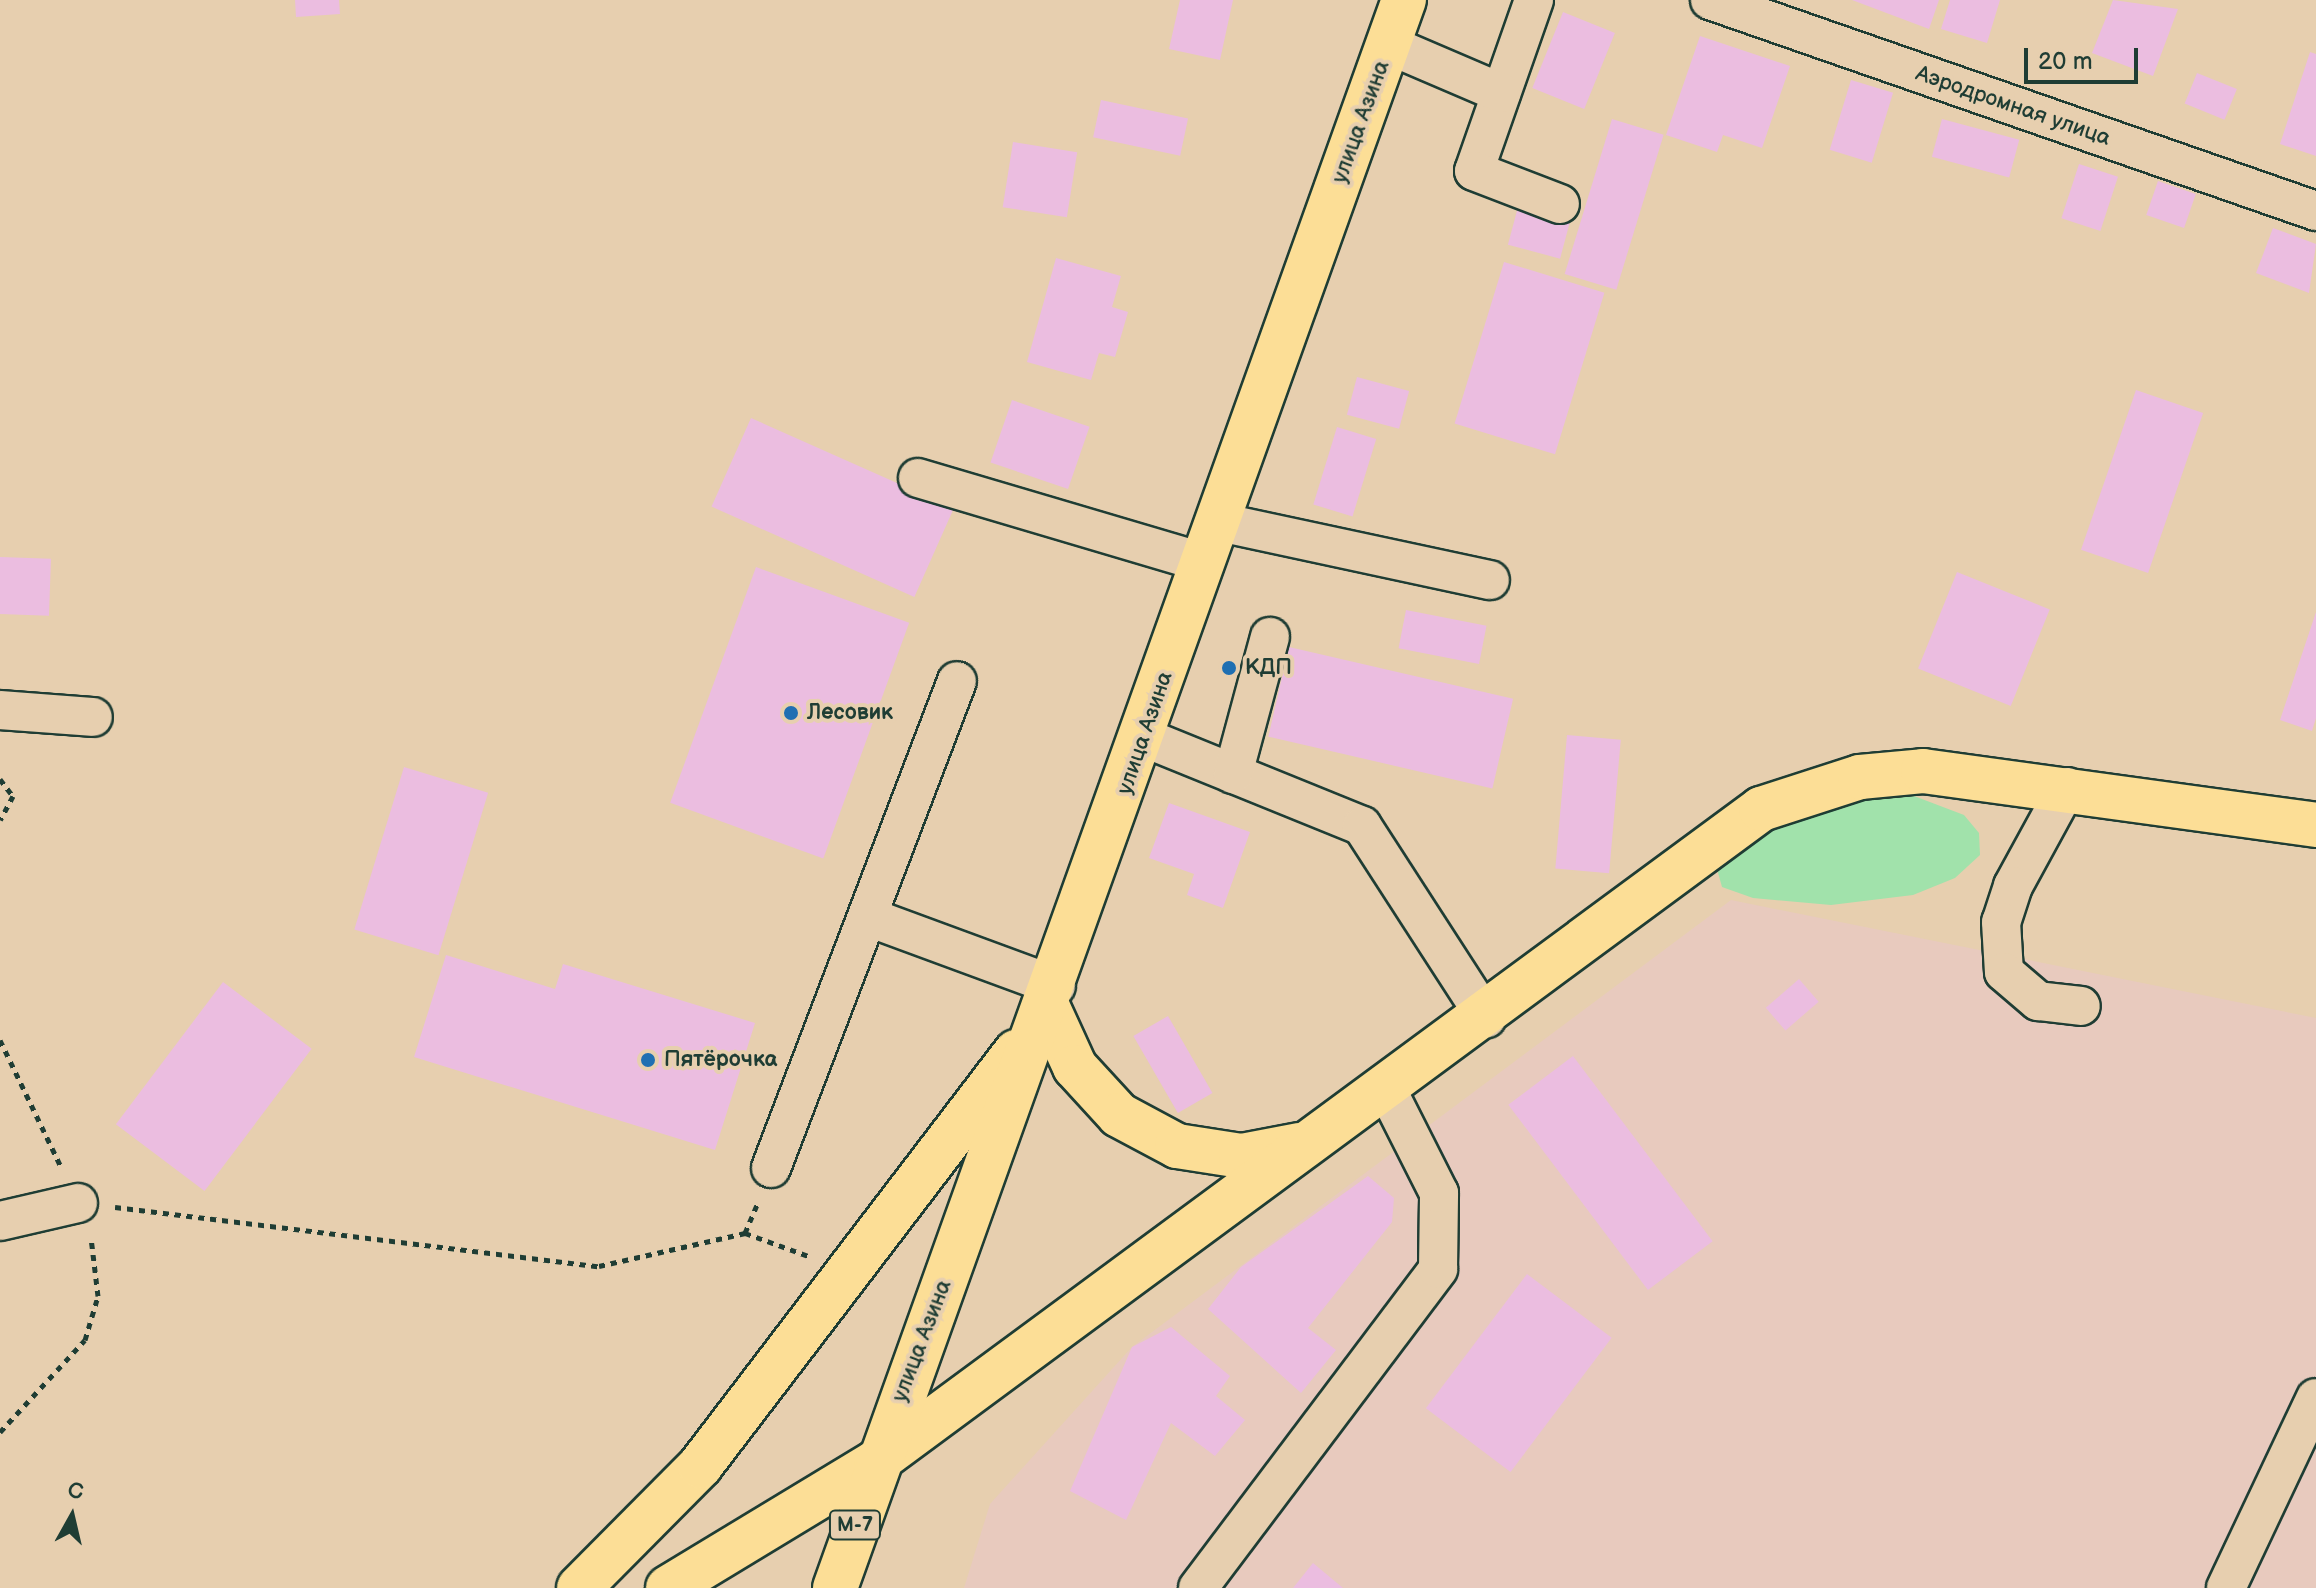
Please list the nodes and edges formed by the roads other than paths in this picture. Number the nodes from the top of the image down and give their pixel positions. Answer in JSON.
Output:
{"nodes":[{"id":1,"x":1404,"y":0,"type":"edge"},
{"id":2,"x":1534,"y":0,"type":"edge"},
{"id":3,"x":1710,"y":0,"type":"edge"},
{"id":4,"x":1389,"y":45,"type":"junction"},
{"id":5,"x":1501,"y":93,"type":"junction"},
{"id":6,"x":1560,"y":204,"type":"dead end"},
{"id":7,"x":2316,"y":211,"type":"edge"},
{"id":8,"x":918,"y":478,"type":"dead end"},
{"id":9,"x":1219,"y":522,"type":"junction"},
{"id":10,"x":1205,"y":563,"type":"junction"},
{"id":11,"x":1490,"y":580,"type":"dead end"},
{"id":12,"x":1270,"y":637,"type":"dead end"},
{"id":13,"x":957,"y":681,"type":"dead end"},
{"id":14,"x":0,"y":710,"type":"edge"},
{"id":15,"x":93,"y":717,"type":"dead end"},
{"id":16,"x":1143,"y":737,"type":"junction"},
{"id":17,"x":1233,"y":774,"type":"junction"},
{"id":18,"x":2067,"y":787,"type":"junction"},
{"id":19,"x":2316,"y":825,"type":"edge"},
{"id":20,"x":871,"y":918,"type":"junction"},
{"id":21,"x":1052,"y":997,"type":"junction"},
{"id":22,"x":2081,"y":1006,"type":"dead end"},
{"id":23,"x":1486,"y":1018,"type":"junction"},
{"id":24,"x":1386,"y":1088,"type":"junction"},
{"id":25,"x":1306,"y":1144,"type":"junction"},
{"id":26,"x":771,"y":1168,"type":"road end"},
{"id":27,"x":78,"y":1203,"type":"road end"},
{"id":28,"x":0,"y":1221,"type":"edge"},
{"id":29,"x":2316,"y":1398,"type":"edge"},
{"id":30,"x":876,"y":1462,"type":"junction"},
{"id":31,"x":579,"y":1588,"type":"edge"},
{"id":32,"x":668,"y":1588,"type":"edge"},
{"id":33,"x":835,"y":1588,"type":"edge"},
{"id":34,"x":1198,"y":1588,"type":"edge"},
{"id":35,"x":2226,"y":1588,"type":"edge"}],
"edges":[{"from":1,"to":4,"type":"main road","name":"улица Азина"},
{"from":2,"to":5,"type":"street"},
{"from":3,"to":7,"type":"street","name":"Аэродромная улица"},
{"from":4,"to":5,"type":"street"},
{"from":4,"to":9,"type":"main road","name":"улица Азина"},
{"from":5,"to":6,"type":"street"},
{"from":8,"to":10,"type":"street"},
{"from":9,"to":10,"type":"main road","name":"улица Азина"},
{"from":9,"to":11,"type":"street"},
{"from":10,"to":16,"type":"main road","name":"улица Азина"},
{"from":12,"to":17,"type":"street"},
{"from":13,"to":20,"type":"street"},
{"from":14,"to":15,"type":"street"},
{"from":16,"to":17,"type":"street"},
{"from":16,"to":21,"type":"main road","name":"улица Азина"},
{"from":17,"to":23,"type":"street"},
{"from":18,"to":19,"type":"main road"},
{"from":18,"to":22,"type":"street"},
{"from":18,"to":23,"type":"main road"},
{"from":20,"to":21,"type":"street"},
{"from":20,"to":26,"type":"street"},
{"from":21,"to":25,"type":"main road"},
{"from":21,"to":30,"type":"main road","name":"улица Азина"},
{"from":21,"to":31,"type":"main road"},
{"from":23,"to":24,"type":"main road"},
{"from":24,"to":25,"type":"main road"},
{"from":24,"to":34,"type":"street"},
{"from":25,"to":30,"type":"main road"},
{"from":27,"to":28,"type":"street"},
{"from":29,"to":35,"type":"street"},
{"from":30,"to":32,"type":"main road"},
{"from":30,"to":33,"type":"main road","number":"М-7"}]}
